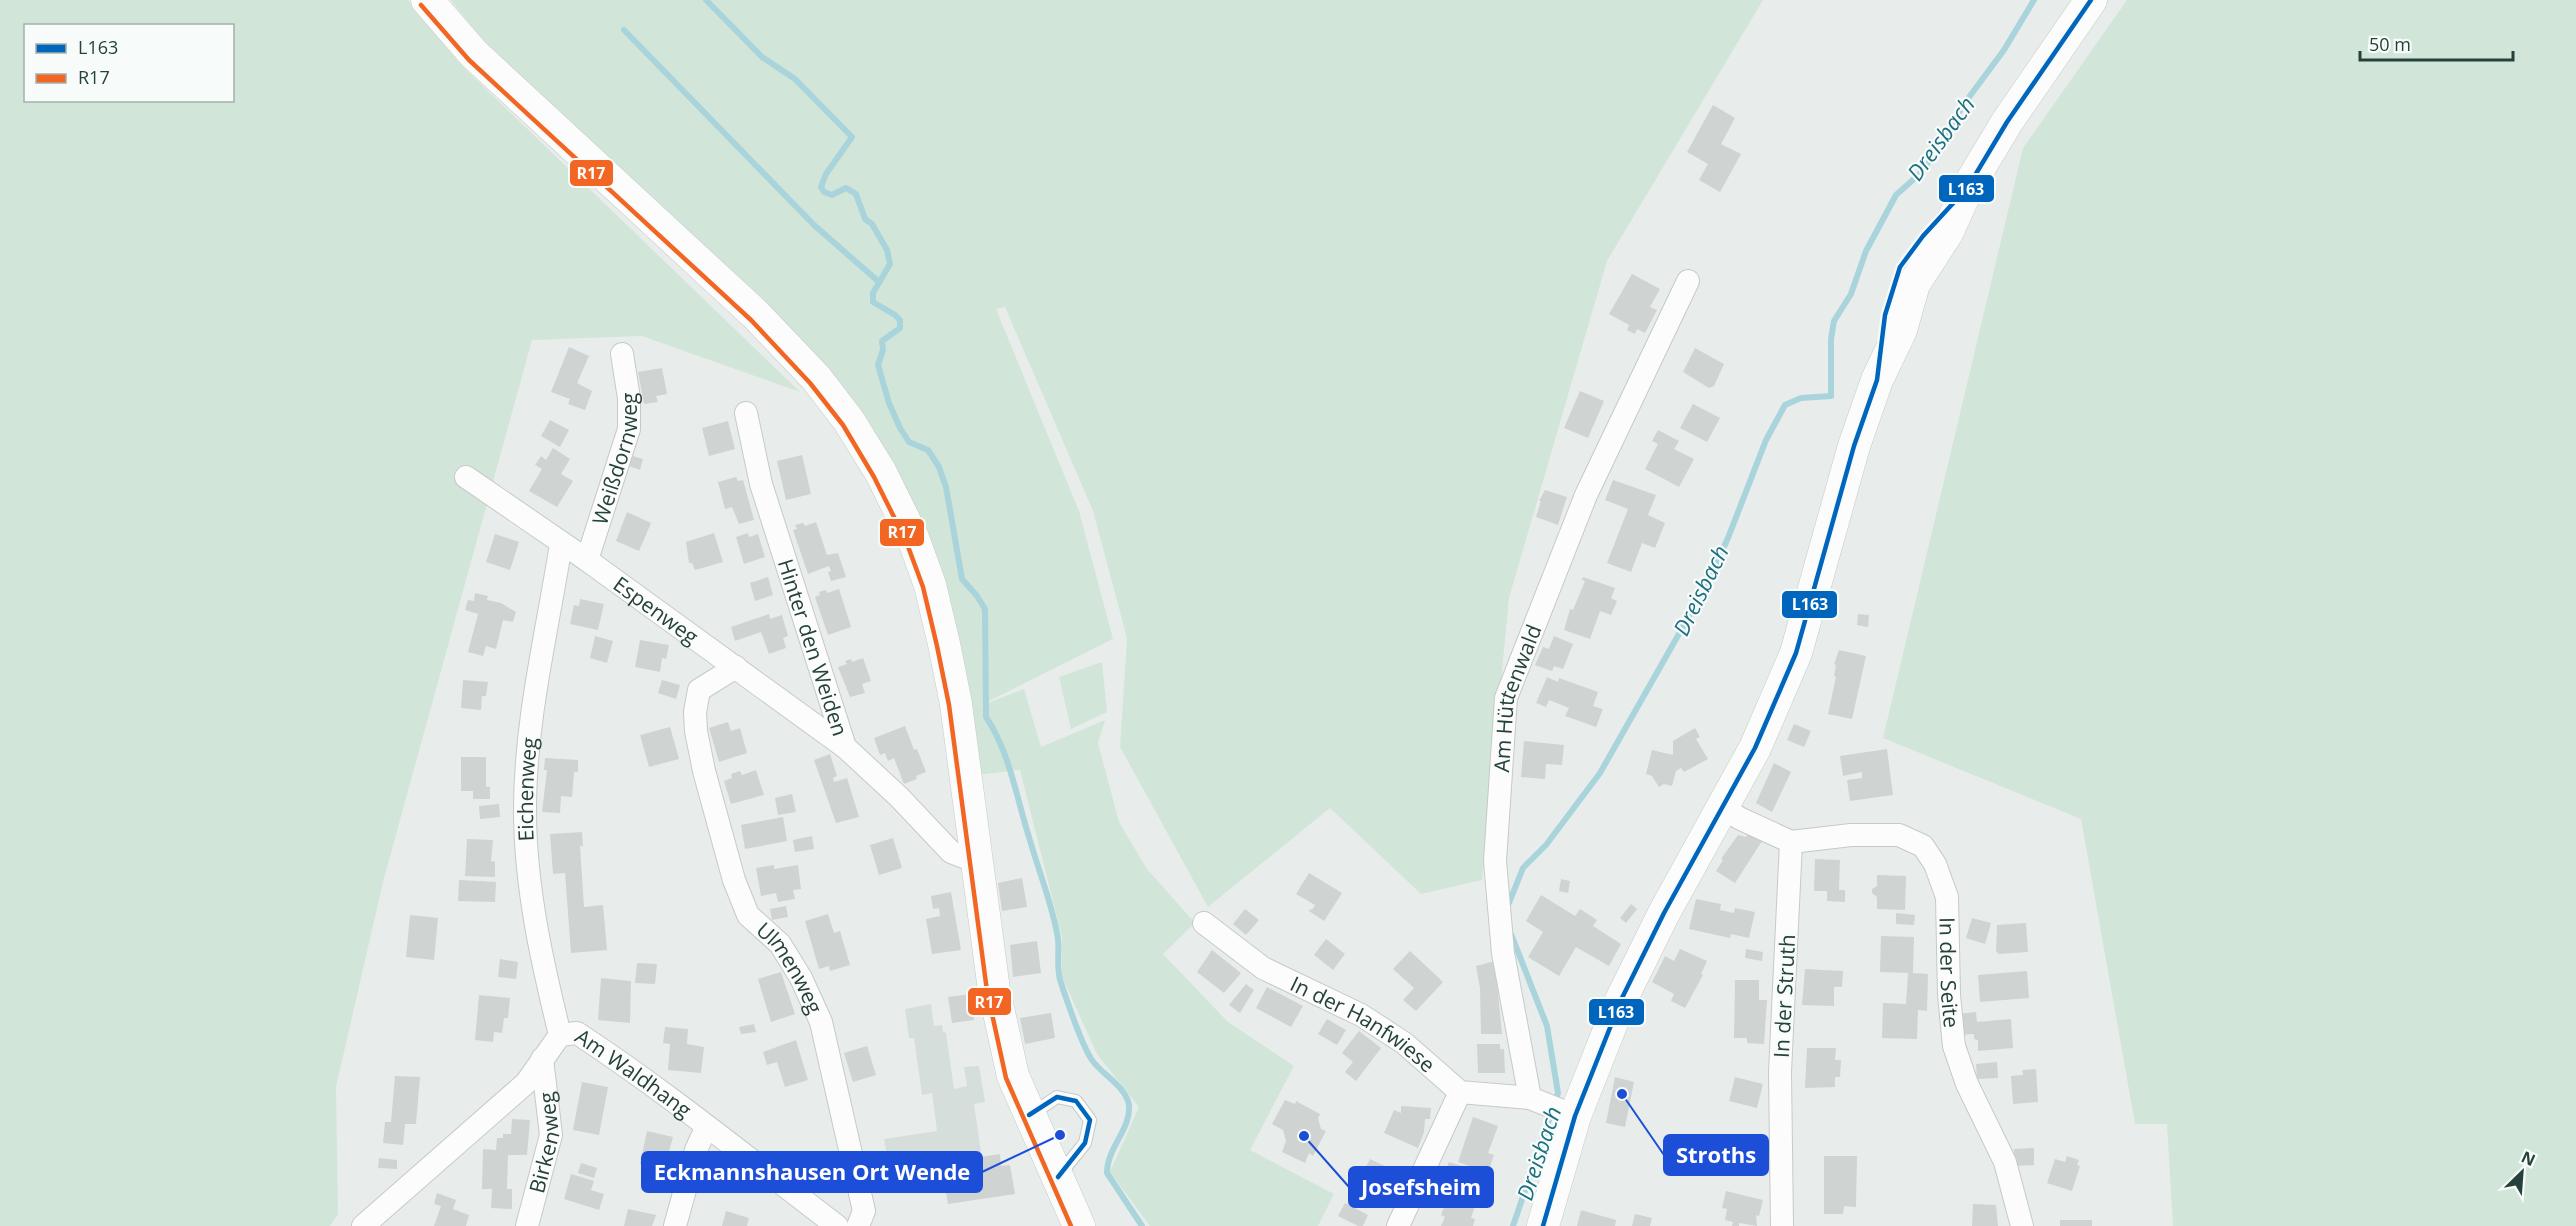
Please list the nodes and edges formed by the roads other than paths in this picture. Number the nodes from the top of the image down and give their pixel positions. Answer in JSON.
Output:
{"nodes":[{"id":1,"x":427,"y":0,"type":"edge"},
{"id":2,"x":2091,"y":0,"type":"edge"},
{"id":3,"x":1688,"y":281,"type":"dead end"},
{"id":4,"x":622,"y":354,"type":"dead end"},
{"id":5,"x":746,"y":413,"type":"dead end"},
{"id":6,"x":466,"y":477,"type":"dead end"},
{"id":7,"x":561,"y":544,"type":"junction"},
{"id":8,"x":587,"y":560,"type":"junction"},
{"id":9,"x":736,"y":667,"type":"junction"},
{"id":10,"x":845,"y":747,"type":"junction"},
{"id":11,"x":1724,"y":807,"type":"junction"},
{"id":12,"x":1791,"y":842,"type":"junction"},
{"id":13,"x":977,"y":861,"type":"junction"},
{"id":14,"x":1204,"y":923,"type":"dead end"},
{"id":15,"x":560,"y":1035,"type":"junction"},
{"id":16,"x":542,"y":1059,"type":"junction"},
{"id":17,"x":1460,"y":1092,"type":"junction"},
{"id":18,"x":1552,"y":1108,"type":"junction"},
{"id":19,"x":1029,"y":1115,"type":"junction"},
{"id":20,"x":706,"y":1128,"type":"junction"},
{"id":21,"x":1058,"y":1177,"type":"junction"},
{"id":22,"x":363,"y":1226,"type":"edge"},
{"id":23,"x":527,"y":1226,"type":"edge"},
{"id":24,"x":675,"y":1226,"type":"edge"},
{"id":25,"x":837,"y":1226,"type":"edge"},
{"id":26,"x":858,"y":1226,"type":"edge"},
{"id":27,"x":1079,"y":1226,"type":"edge"},
{"id":28,"x":1398,"y":1226,"type":"edge"},
{"id":29,"x":1543,"y":1226,"type":"edge"},
{"id":30,"x":1782,"y":1226,"type":"edge"},
{"id":31,"x":2022,"y":1226,"type":"edge"}],
"edges":[{"from":1,"to":13,"type":"main road"},
{"from":2,"to":11,"type":"main road"},
{"from":3,"to":18,"type":"street","name":"Am Hüttenwald"},
{"from":4,"to":8,"type":"street","name":"Weißdornweg"},
{"from":5,"to":10,"type":"street","name":"Hinter den Weiden"},
{"from":6,"to":7,"type":"street","name":"Espenweg"},
{"from":7,"to":8,"type":"street","name":"Espenweg"},
{"from":7,"to":15,"type":"street","name":"Eichenweg"},
{"from":8,"to":9,"type":"street","name":"Espenweg"},
{"from":9,"to":10,"type":"street","name":"Espenweg"},
{"from":9,"to":26,"type":"street","name":"Ulmenweg"},
{"from":10,"to":13,"type":"street","name":"Hinter den Weiden"},
{"from":11,"to":12,"type":"street"},
{"from":11,"to":18,"type":"main road"},
{"from":12,"to":30,"type":"street","name":"In der Struth"},
{"from":12,"to":31,"type":"street","name":"In der Seite"},
{"from":13,"to":19,"type":"main road"},
{"from":14,"to":17,"type":"street","name":"In der Hanfwiese"},
{"from":15,"to":16,"type":"street","name":"Am Waldhang"},
{"from":15,"to":20,"type":"street","name":"Am Waldhang"},
{"from":16,"to":22,"type":"street","name":"Am Waldhang"},
{"from":16,"to":23,"type":"street","name":"Birkenweg"},
{"from":17,"to":18,"type":"street"},
{"from":17,"to":28,"type":"street"},
{"from":18,"to":29,"type":"main road"},
{"from":19,"to":21,"type":"main road"},
{"from":19,"to":21,"type":"lane"},
{"from":20,"to":24,"type":"street"},
{"from":20,"to":25,"type":"street","name":"Am Waldhang"},
{"from":21,"to":27,"type":"main road"}]}
